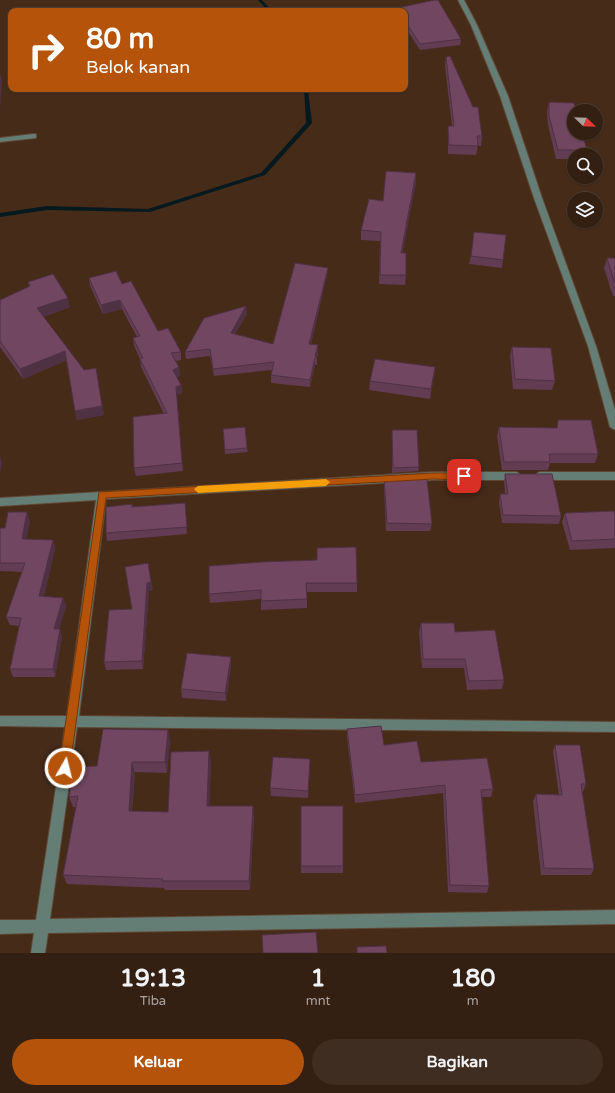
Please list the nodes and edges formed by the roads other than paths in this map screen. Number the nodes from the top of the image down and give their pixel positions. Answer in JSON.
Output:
{"nodes":[{"id":1,"x":461,"y":0,"type":"edge"},
{"id":2,"x":33,"y":136,"type":"dead end"},
{"id":3,"x":0,"y":140,"type":"edge"},
{"id":4,"x":615,"y":427,"type":"edge"},
{"id":5,"x":615,"y":476,"type":"edge"},
{"id":6,"x":102,"y":495,"type":"junction"},
{"id":7,"x":0,"y":502,"type":"edge"},
{"id":8,"x":0,"y":721,"type":"edge"},
{"id":9,"x":72,"y":721,"type":"junction"},
{"id":10,"x":615,"y":727,"type":"edge"},
{"id":11,"x":615,"y":917,"type":"edge"},
{"id":12,"x":41,"y":926,"type":"junction"},
{"id":13,"x":0,"y":927,"type":"edge"},
{"id":14,"x":38,"y":953,"type":"edge"}],
"edges":[{"from":1,"to":4,"type":"street"},
{"from":2,"to":3,"type":"street"},
{"from":5,"to":6,"type":"street"},
{"from":6,"to":7,"type":"street"},
{"from":6,"to":9,"type":"street"},
{"from":8,"to":9,"type":"street"},
{"from":9,"to":10,"type":"street"},
{"from":9,"to":12,"type":"street"},
{"from":11,"to":12,"type":"street"},
{"from":12,"to":13,"type":"street"},
{"from":12,"to":14,"type":"street"}]}
